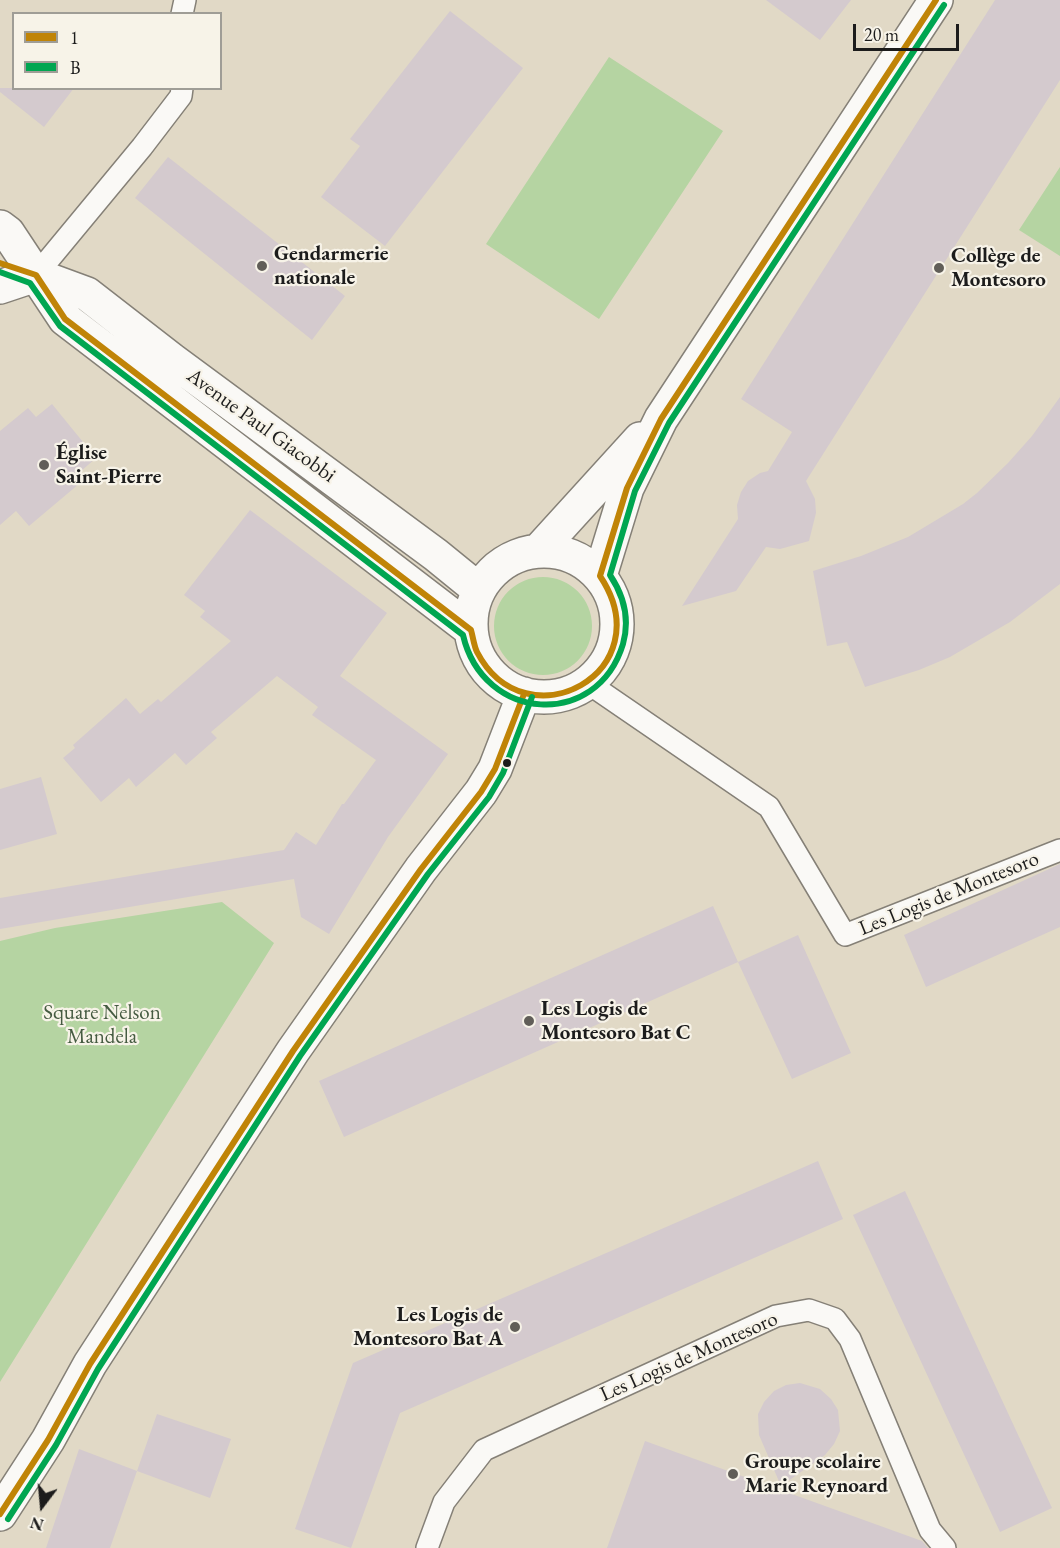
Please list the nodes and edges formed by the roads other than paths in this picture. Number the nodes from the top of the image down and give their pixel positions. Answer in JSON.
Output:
{"nodes":[{"id":1,"x":936,"y":0,"type":"edge"},
{"id":2,"x":182,"y":90,"type":"edge"},
{"id":3,"x":0,"y":227,"type":"edge"},
{"id":4,"x":0,"y":262,"type":"edge"},
{"id":5,"x":36,"y":275,"type":"junction"},
{"id":6,"x":0,"y":287,"type":"edge"},
{"id":7,"x":660,"y":419,"type":"junction"},
{"id":8,"x":539,"y":550,"type":"junction"},
{"id":9,"x":600,"y":576,"type":"junction"},
{"id":10,"x":479,"y":590,"type":"junction"},
{"id":11,"x":471,"y":630,"type":"junction"},
{"id":12,"x":588,"y":683,"type":"junction"},
{"id":13,"x":524,"y":694,"type":"junction"},
{"id":14,"x":1060,"y":850,"type":"edge"},
{"id":15,"x":0,"y":1514,"type":"edge"},
{"id":16,"x":427,"y":1548,"type":"edge"},
{"id":17,"x":945,"y":1548,"type":"edge"}],
"edges":[{"from":1,"to":7,"type":"main road"},
{"from":2,"to":5,"type":"lane"},
{"from":3,"to":5,"type":"main road","name":"Avenue Paul Giacobbi"},
{"from":4,"to":5,"type":"main road","name":"Avenue Paul Giacobbi"},
{"from":5,"to":6,"type":"main road"},
{"from":5,"to":10,"type":"main road","name":"Avenue Paul Giacobbi"},
{"from":5,"to":11,"type":"main road","name":"Avenue Paul Giacobbi"},
{"from":7,"to":8,"type":"main road"},
{"from":7,"to":9,"type":"main road"},
{"from":8,"to":9,"type":"main road"},
{"from":8,"to":10,"type":"main road"},
{"from":9,"to":12,"type":"main road"},
{"from":10,"to":11,"type":"main road"},
{"from":11,"to":13,"type":"main road"},
{"from":12,"to":13,"type":"main road"},
{"from":12,"to":14,"type":"lane","name":"Les Logis de Montesoro"},
{"from":13,"to":15,"type":"main road"},
{"from":16,"to":17,"type":"lane","name":"Les Logis de Montesoro"}]}
